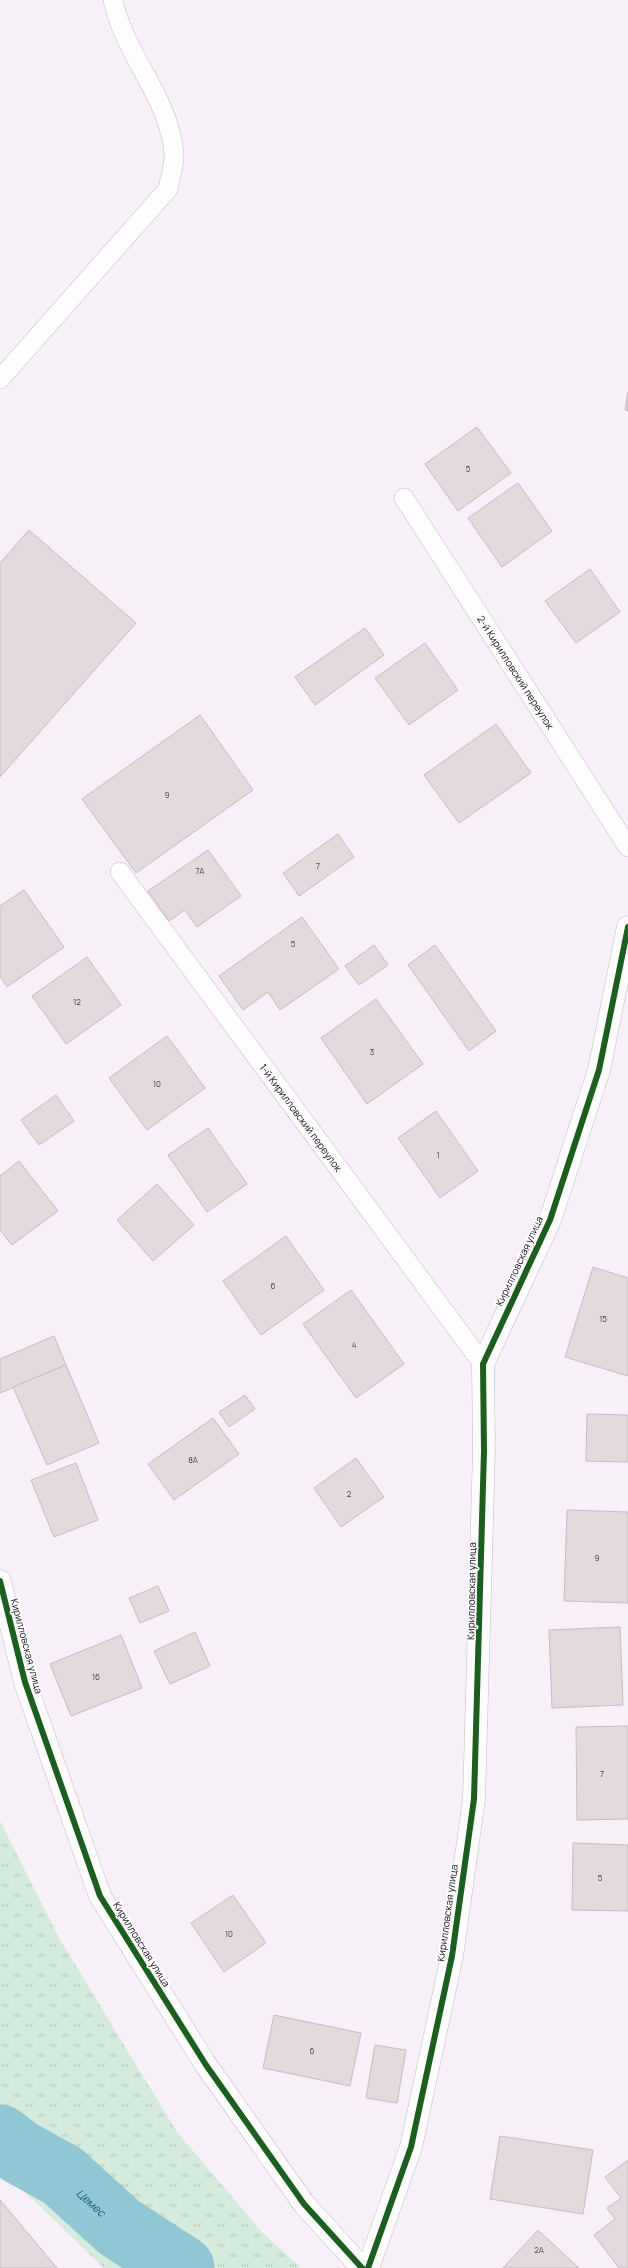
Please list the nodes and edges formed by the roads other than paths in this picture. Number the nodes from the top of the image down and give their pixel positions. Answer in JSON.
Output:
{"nodes":[{"id":1,"x":113,"y":0,"type":"edge"},
{"id":2,"x":0,"y":379,"type":"edge"},
{"id":3,"x":404,"y":498,"type":"dead end"},
{"id":4,"x":628,"y":847,"type":"edge"},
{"id":5,"x":120,"y":872,"type":"dead end"},
{"id":6,"x":628,"y":927,"type":"edge"},
{"id":7,"x":483,"y":1364,"type":"junction"},
{"id":8,"x":0,"y":1581,"type":"edge"},
{"id":9,"x":362,"y":2268,"type":"edge"},
{"id":10,"x":368,"y":2268,"type":"edge"}],
"edges":[{"from":1,"to":2,"type":"lane"},
{"from":3,"to":4,"type":"lane","name":"2-й Кирилловский переулок"},
{"from":5,"to":7,"type":"lane","name":"1-й Кирилловский переулок"},
{"from":6,"to":7,"type":"street","name":"Кирилловская улица"},
{"from":7,"to":10,"type":"street","name":"Кирилловская улица"},
{"from":8,"to":9,"type":"street","name":"Кирилловская улица"}]}
